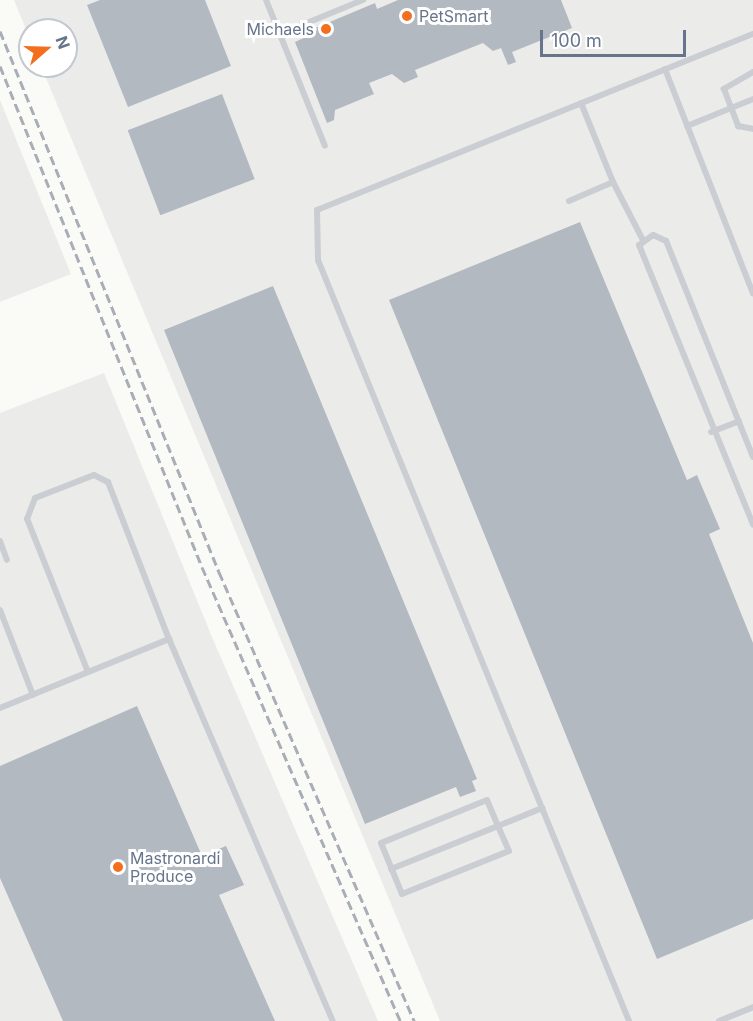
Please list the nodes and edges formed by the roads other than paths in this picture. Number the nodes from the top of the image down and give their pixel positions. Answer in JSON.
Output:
{"nodes":[{"id":1,"x":266,"y":0,"type":"edge"},
{"id":2,"x":363,"y":0,"type":"edge"},
{"id":3,"x":280,"y":34,"type":"junction"},
{"id":4,"x":753,"y":34,"type":"edge"},
{"id":5,"x":665,"y":69,"type":"junction"},
{"id":6,"x":753,"y":72,"type":"edge"},
{"id":7,"x":753,"y":99,"type":"edge"},
{"id":8,"x":581,"y":103,"type":"junction"},
{"id":9,"x":731,"y":108,"type":"junction"},
{"id":10,"x":687,"y":126,"type":"junction"},
{"id":11,"x":753,"y":129,"type":"edge"},
{"id":12,"x":326,"y":146,"type":"dead end"},
{"id":13,"x":613,"y":182,"type":"junction"},
{"id":14,"x":569,"y":201,"type":"dead end"},
{"id":15,"x":644,"y":240,"type":"junction"},
{"id":16,"x":753,"y":293,"type":"edge"},
{"id":17,"x":739,"y":421,"type":"junction"},
{"id":18,"x":711,"y":432,"type":"junction"},
{"id":19,"x":753,"y":457,"type":"edge"},
{"id":20,"x":753,"y":523,"type":"edge"},
{"id":21,"x":0,"y":541,"type":"edge"},
{"id":22,"x":8,"y":560,"type":"dead end"},
{"id":23,"x":0,"y":610,"type":"edge"},
{"id":24,"x":170,"y":639,"type":"junction"},
{"id":25,"x":88,"y":672,"type":"junction"},
{"id":26,"x":33,"y":695,"type":"junction"},
{"id":27,"x":0,"y":708,"type":"edge"},
{"id":28,"x":542,"y":808,"type":"junction"},
{"id":29,"x":498,"y":826,"type":"junction"},
{"id":30,"x":392,"y":868,"type":"junction"},
{"id":31,"x":753,"y":1007,"type":"edge"},
{"id":32,"x":333,"y":1021,"type":"edge"},
{"id":33,"x":629,"y":1021,"type":"edge"},
{"id":34,"x":719,"y":1021,"type":"edge"}],
"edges":[{"from":1,"to":3,"type":"lane"},
{"from":2,"to":3,"type":"lane"},
{"from":3,"to":12,"type":"lane"},
{"from":4,"to":5,"type":"lane"},
{"from":5,"to":8,"type":"lane"},
{"from":5,"to":10,"type":"lane"},
{"from":6,"to":9,"type":"lane"},
{"from":7,"to":9,"type":"lane"},
{"from":8,"to":13,"type":"lane"},
{"from":8,"to":28,"type":"lane"},
{"from":9,"to":10,"type":"lane"},
{"from":9,"to":11,"type":"lane"},
{"from":10,"to":16,"type":"lane"},
{"from":13,"to":14,"type":"lane"},
{"from":13,"to":15,"type":"lane"},
{"from":15,"to":17,"type":"lane"},
{"from":15,"to":18,"type":"lane"},
{"from":17,"to":18,"type":"lane"},
{"from":17,"to":19,"type":"lane"},
{"from":18,"to":20,"type":"lane"},
{"from":21,"to":22,"type":"lane"},
{"from":23,"to":26,"type":"lane"},
{"from":24,"to":25,"type":"lane"},
{"from":24,"to":25,"type":"lane"},
{"from":24,"to":32,"type":"lane"},
{"from":25,"to":26,"type":"lane"},
{"from":26,"to":27,"type":"lane"},
{"from":28,"to":29,"type":"lane"},
{"from":28,"to":33,"type":"lane"},
{"from":29,"to":30,"type":"lane"},
{"from":29,"to":30,"type":"lane"},
{"from":29,"to":30,"type":"lane"},
{"from":31,"to":34,"type":"lane"}]}
